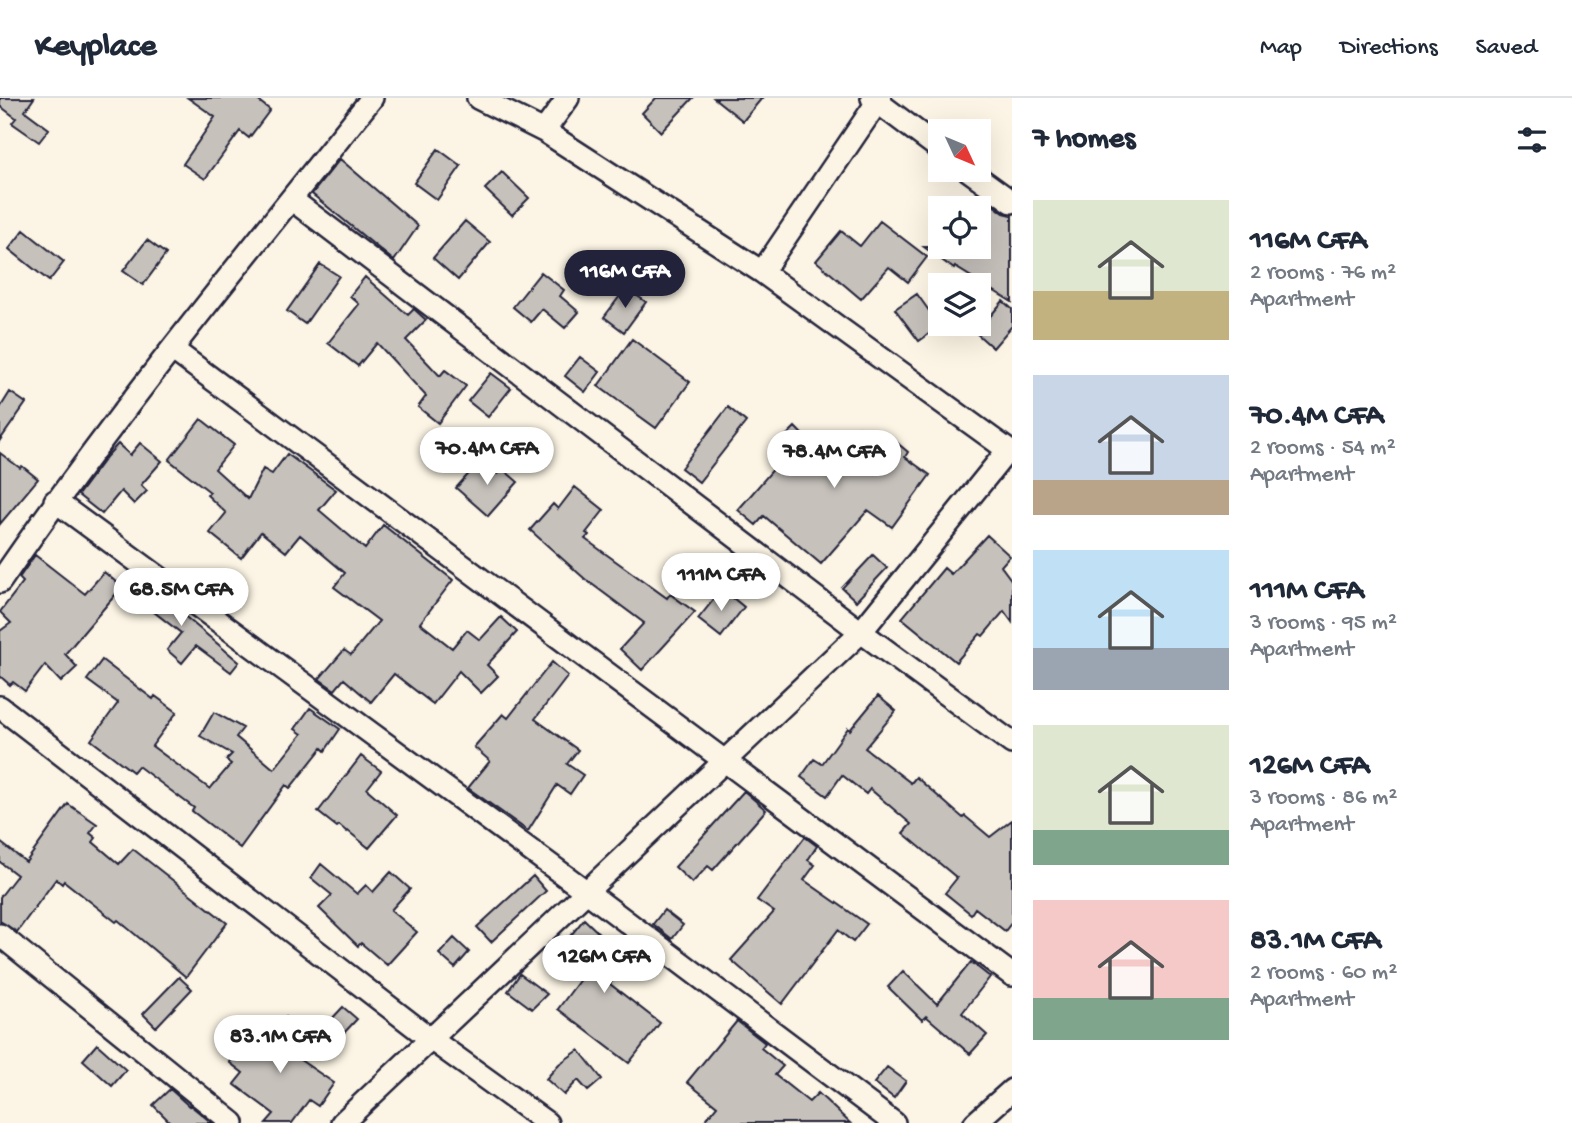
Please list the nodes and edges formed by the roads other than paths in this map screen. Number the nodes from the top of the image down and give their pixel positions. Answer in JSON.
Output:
{"nodes":[{"id":1,"x":372,"y":98,"type":"edge"},
{"id":2,"x":478,"y":98,"type":"edge"},
{"id":3,"x":568,"y":98,"type":"edge"},
{"id":4,"x":876,"y":99,"type":"edge"},
{"id":5,"x":544,"y":131,"type":"junction"},
{"id":6,"x":928,"y":140,"type":"edge"},
{"id":7,"x":984,"y":182,"type":"edge"},
{"id":8,"x":291,"y":199,"type":"junction"},
{"id":9,"x":1012,"y":202,"type":"edge"},
{"id":10,"x":762,"y":272,"type":"junction"},
{"id":11,"x":172,"y":349,"type":"junction"},
{"id":12,"x":1010,"y":452,"type":"edge"},
{"id":13,"x":55,"y":501,"type":"junction"},
{"id":14,"x":0,"y":582,"type":"edge"},
{"id":15,"x":861,"y":632,"type":"junction"},
{"id":16,"x":0,"y":707,"type":"edge"},
{"id":17,"x":1012,"y":743,"type":"edge"},
{"id":18,"x":724,"y":762,"type":"junction"},
{"id":19,"x":587,"y":892,"type":"junction"},
{"id":20,"x":0,"y":935,"type":"edge"},
{"id":21,"x":1012,"y":975,"type":"edge"},
{"id":22,"x":432,"y":1040,"type":"junction"},
{"id":23,"x":1012,"y":1090,"type":"edge"},
{"id":24,"x":233,"y":1123,"type":"edge"},
{"id":25,"x":342,"y":1123,"type":"edge"},
{"id":26,"x":547,"y":1123,"type":"edge"},
{"id":27,"x":894,"y":1123,"type":"edge"},
{"id":28,"x":975,"y":1123,"type":"edge"}],
"edges":[{"from":1,"to":8,"type":"street"},
{"from":2,"to":5,"type":"street"},
{"from":3,"to":5,"type":"street"},
{"from":4,"to":6,"type":"street"},
{"from":4,"to":10,"type":"street"},
{"from":5,"to":10,"type":"street"},
{"from":7,"to":9,"type":"street"},
{"from":8,"to":11,"type":"street"},
{"from":8,"to":15,"type":"street"},
{"from":10,"to":12,"type":"street"},
{"from":11,"to":13,"type":"street"},
{"from":11,"to":18,"type":"street"},
{"from":12,"to":15,"type":"street"},
{"from":13,"to":14,"type":"street"},
{"from":13,"to":19,"type":"street"},
{"from":15,"to":17,"type":"street"},
{"from":15,"to":18,"type":"street"},
{"from":16,"to":22,"type":"street"},
{"from":18,"to":19,"type":"street"},
{"from":18,"to":21,"type":"street"},
{"from":19,"to":22,"type":"street"},
{"from":19,"to":27,"type":"street"},
{"from":20,"to":24,"type":"street"},
{"from":22,"to":25,"type":"street"},
{"from":22,"to":26,"type":"street"},
{"from":23,"to":28,"type":"street"}]}
